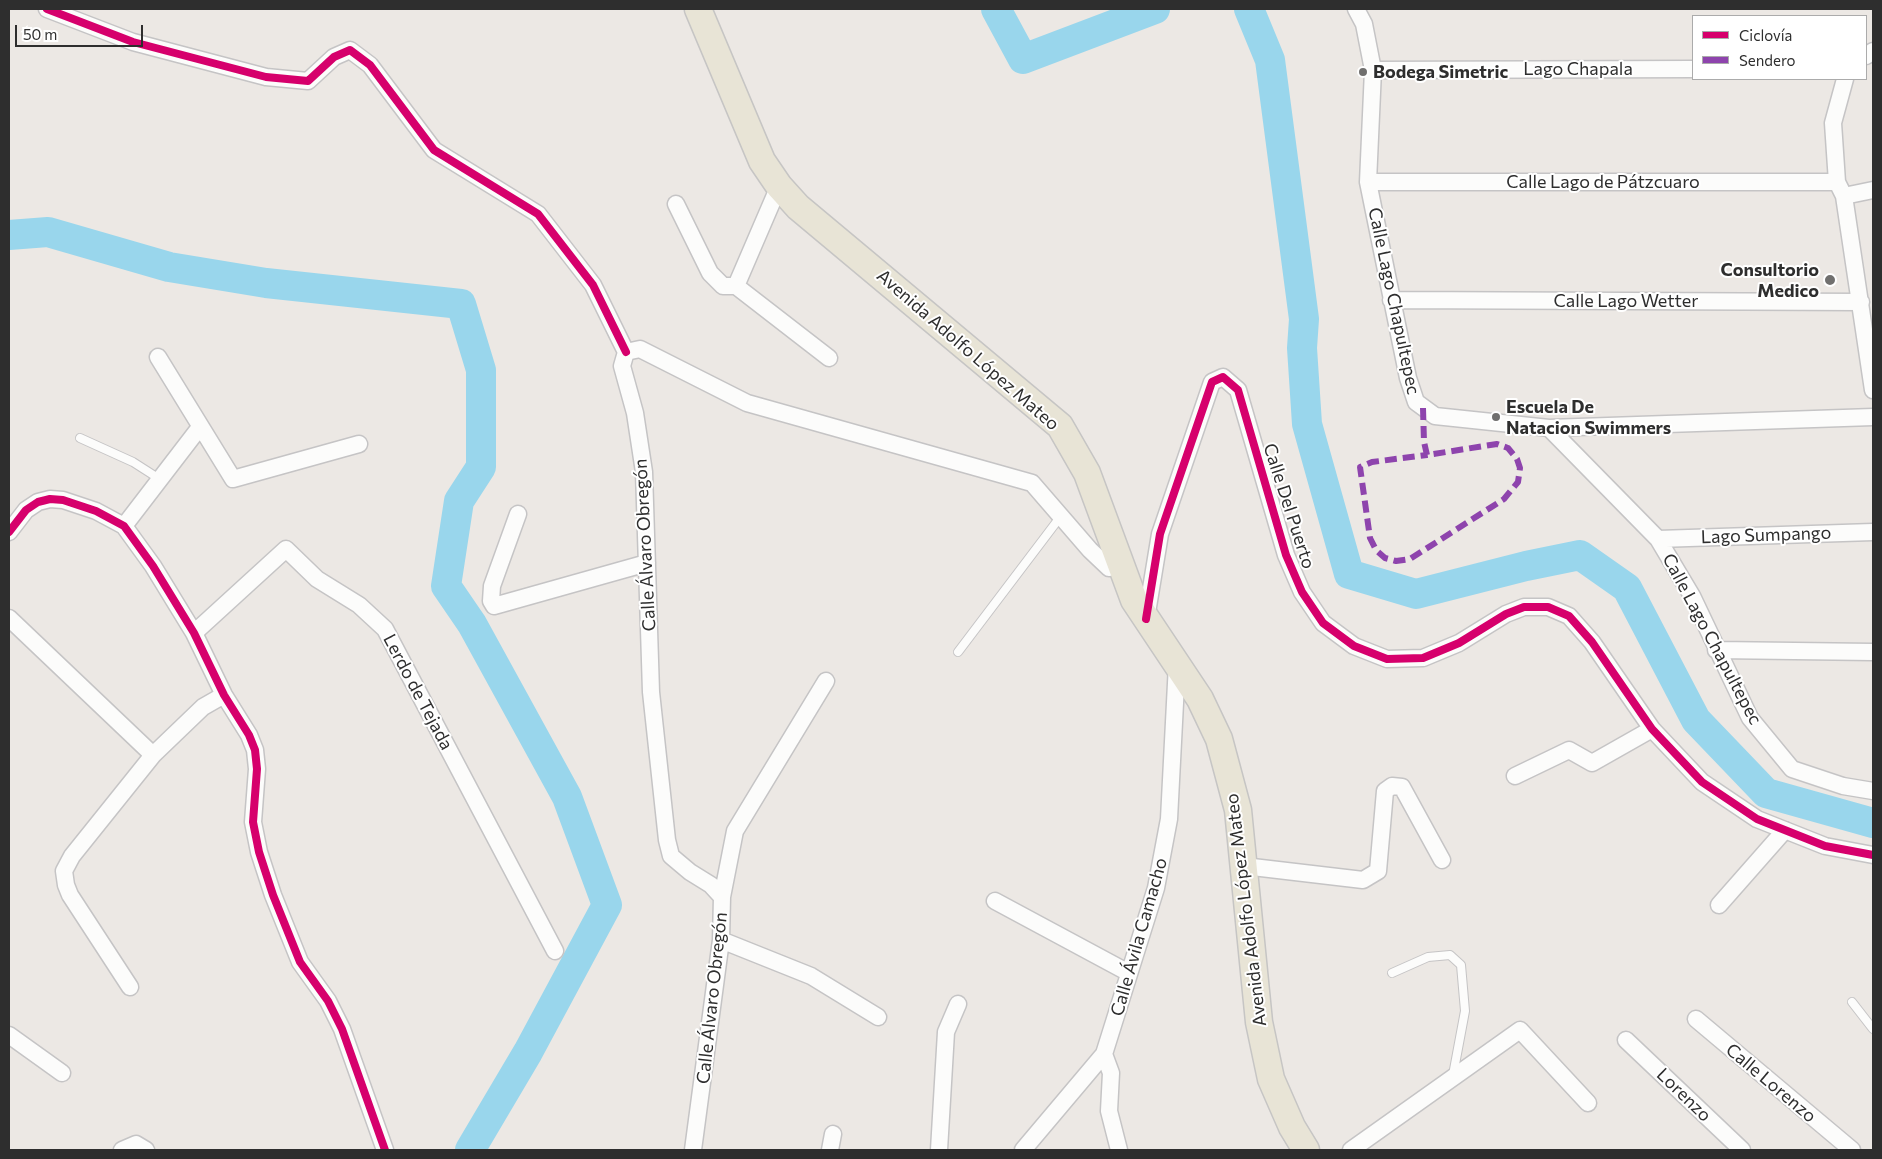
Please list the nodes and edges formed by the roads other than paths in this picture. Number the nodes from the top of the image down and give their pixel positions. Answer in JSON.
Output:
{"nodes":[{"id":1,"x":47,"y":9,"type":"edge"},
{"id":2,"x":698,"y":9,"type":"edge"},
{"id":3,"x":1356,"y":9,"type":"edge"},
{"id":4,"x":1692,"y":69,"type":"edge"},
{"id":5,"x":1372,"y":70,"type":"junction"},
{"id":6,"x":1845,"y":80,"type":"edge"},
{"id":7,"x":1368,"y":182,"type":"junction"},
{"id":8,"x":779,"y":186,"type":"junction"},
{"id":9,"x":1841,"y":189,"type":"junction"},
{"id":10,"x":1873,"y":190,"type":"edge"},
{"id":11,"x":676,"y":204,"type":"dead end"},
{"id":12,"x":736,"y":286,"type":"junction"},
{"id":13,"x":1391,"y":300,"type":"junction"},
{"id":14,"x":1861,"y":302,"type":"junction"},
{"id":15,"x":626,"y":352,"type":"junction"},
{"id":16,"x":158,"y":357,"type":"dead end"},
{"id":17,"x":829,"y":358,"type":"dead end"},
{"id":18,"x":1873,"y":390,"type":"edge"},
{"id":19,"x":1873,"y":417,"type":"edge"},
{"id":20,"x":200,"y":427,"type":"junction"},
{"id":21,"x":1549,"y":428,"type":"junction"},
{"id":22,"x":80,"y":438,"type":"dead end"},
{"id":23,"x":359,"y":444,"type":"dead end"},
{"id":24,"x":158,"y":478,"type":"junction"},
{"id":25,"x":518,"y":514,"type":"dead end"},
{"id":26,"x":1061,"y":516,"type":"junction"},
{"id":27,"x":124,"y":526,"type":"junction"},
{"id":28,"x":9,"y":532,"type":"edge"},
{"id":29,"x":1873,"y":532,"type":"edge"},
{"id":30,"x":1658,"y":539,"type":"junction"},
{"id":31,"x":647,"y":563,"type":"junction"},
{"id":32,"x":1122,"y":565,"type":"junction"},
{"id":33,"x":9,"y":618,"type":"edge"},
{"id":34,"x":1146,"y":619,"type":"junction"},
{"id":35,"x":194,"y":633,"type":"junction"},
{"id":36,"x":1716,"y":650,"type":"junction"},
{"id":37,"x":958,"y":652,"type":"dead end"},
{"id":38,"x":1873,"y":652,"type":"edge"},
{"id":39,"x":1177,"y":662,"type":"junction"},
{"id":40,"x":826,"y":681,"type":"dead end"},
{"id":41,"x":224,"y":695,"type":"junction"},
{"id":42,"x":1652,"y":729,"type":"junction"},
{"id":43,"x":153,"y":755,"type":"junction"},
{"id":44,"x":1515,"y":776,"type":"dead end"},
{"id":45,"x":1873,"y":792,"type":"edge"},
{"id":46,"x":1785,"y":830,"type":"junction"},
{"id":47,"x":1873,"y":855,"type":"edge"},
{"id":48,"x":1442,"y":860,"type":"dead end"},
{"id":49,"x":1244,"y":866,"type":"junction"},
{"id":50,"x":722,"y":897,"type":"junction"},
{"id":51,"x":995,"y":901,"type":"dead end"},
{"id":52,"x":1719,"y":905,"type":"dead end"},
{"id":53,"x":722,"y":940,"type":"junction"},
{"id":54,"x":555,"y":951,"type":"dead end"},
{"id":55,"x":1129,"y":973,"type":"junction"},
{"id":56,"x":1392,"y":973,"type":"dead end"},
{"id":57,"x":130,"y":986,"type":"dead end"},
{"id":58,"x":1852,"y":1002,"type":"dead end"},
{"id":59,"x":958,"y":1004,"type":"dead end"},
{"id":60,"x":878,"y":1017,"type":"dead end"},
{"id":61,"x":1696,"y":1019,"type":"dead end"},
{"id":62,"x":1873,"y":1029,"type":"edge"},
{"id":63,"x":9,"y":1035,"type":"edge"},
{"id":64,"x":1626,"y":1040,"type":"dead end"},
{"id":65,"x":1104,"y":1054,"type":"junction"},
{"id":66,"x":62,"y":1073,"type":"dead end"},
{"id":67,"x":1111,"y":1073,"type":"junction"},
{"id":68,"x":1453,"y":1078,"type":"junction"},
{"id":69,"x":1588,"y":1103,"type":"dead end"},
{"id":70,"x":1847,"y":1149,"type":"edge"},
{"id":71,"x":385,"y":1150,"type":"edge"},
{"id":72,"x":693,"y":1150,"type":"edge"},
{"id":73,"x":939,"y":1150,"type":"edge"},
{"id":74,"x":1023,"y":1150,"type":"edge"},
{"id":75,"x":1119,"y":1150,"type":"edge"},
{"id":76,"x":1127,"y":1150,"type":"edge"},
{"id":77,"x":1306,"y":1150,"type":"edge"},
{"id":78,"x":1351,"y":1150,"type":"edge"},
{"id":79,"x":1742,"y":1150,"type":"edge"}],
"edges":[{"from":1,"to":15,"type":"street"},
{"from":2,"to":8,"type":"main road","name":"Avenida Adolfo López Mateo"},
{"from":3,"to":5,"type":"street","name":"Calle Lago Chapultepec"},
{"from":4,"to":5,"type":"street","name":"Lago Chapala"},
{"from":5,"to":7,"type":"street","name":"Calle Lago Chapultepec"},
{"from":6,"to":9,"type":"street"},
{"from":7,"to":9,"type":"street","name":"Calle Lago de Pátzcuaro"},
{"from":7,"to":13,"type":"street","name":"Calle Lago Chapultepec"},
{"from":8,"to":12,"type":"street"},
{"from":8,"to":32,"type":"main road","name":"Avenida Adolfo López Mateo"},
{"from":9,"to":10,"type":"street"},
{"from":9,"to":14,"type":"street"},
{"from":11,"to":12,"type":"street"},
{"from":12,"to":17,"type":"street"},
{"from":13,"to":14,"type":"street","name":"Calle Lago Wetter"},
{"from":13,"to":21,"type":"street","name":"Calle Lago Chapultepec"},
{"from":14,"to":18,"type":"street"},
{"from":15,"to":26,"type":"street"},
{"from":15,"to":31,"type":"street","name":"Calle Álvaro Obregón"},
{"from":16,"to":20,"type":"street"},
{"from":19,"to":21,"type":"street"},
{"from":20,"to":23,"type":"street"},
{"from":20,"to":24,"type":"street"},
{"from":21,"to":30,"type":"street","name":"Calle Lago Chapultepec"},
{"from":22,"to":24,"type":"lane"},
{"from":24,"to":27,"type":"street"},
{"from":25,"to":31,"type":"street"},
{"from":26,"to":32,"type":"street"},
{"from":26,"to":37,"type":"lane"},
{"from":27,"to":28,"type":"street"},
{"from":27,"to":35,"type":"street"},
{"from":29,"to":30,"type":"street","name":"Lago Sumpango"},
{"from":30,"to":36,"type":"street","name":"Calle Lago Chapultepec"},
{"from":31,"to":50,"type":"street","name":"Calle Álvaro Obregón"},
{"from":32,"to":34,"type":"main road","name":"Avenida Adolfo López Mateo"},
{"from":33,"to":43,"type":"street"},
{"from":34,"to":39,"type":"main road","name":"Avenida Adolfo López Mateo"},
{"from":34,"to":42,"type":"street","name":"Calle Del Puerto"},
{"from":35,"to":41,"type":"street"},
{"from":35,"to":54,"type":"street","name":"Lerdo de Tejada"},
{"from":36,"to":38,"type":"street"},
{"from":36,"to":45,"type":"street","name":"Calle Lago Chapultepec"},
{"from":39,"to":49,"type":"main road","name":"Avenida Adolfo López Mateo"},
{"from":39,"to":55,"type":"street","name":"Calle Ávila Camacho"},
{"from":40,"to":50,"type":"street"},
{"from":41,"to":43,"type":"street"},
{"from":41,"to":71,"type":"street"},
{"from":42,"to":44,"type":"street"},
{"from":42,"to":46,"type":"street","name":"Calle Del Puerto"},
{"from":43,"to":57,"type":"street"},
{"from":46,"to":47,"type":"street","name":"Calle Del Puerto"},
{"from":46,"to":52,"type":"street"},
{"from":48,"to":49,"type":"street"},
{"from":49,"to":77,"type":"main road","name":"Avenida Adolfo López Mateo"},
{"from":50,"to":53,"type":"street","name":"Calle Álvaro Obregón"},
{"from":51,"to":55,"type":"street"},
{"from":53,"to":60,"type":"street"},
{"from":53,"to":72,"type":"street","name":"Calle Álvaro Obregón"},
{"from":55,"to":65,"type":"street","name":"Calle Ávila Camacho"},
{"from":56,"to":68,"type":"lane"},
{"from":58,"to":62,"type":"lane"},
{"from":59,"to":73,"type":"street"},
{"from":61,"to":70,"type":"street","name":"Calle Lorenzo"},
{"from":63,"to":66,"type":"street"},
{"from":64,"to":79,"type":"street","name":"Lorenzo"},
{"from":65,"to":67,"type":"street"},
{"from":65,"to":74,"type":"street","name":"Calle Ávila Camacho"},
{"from":67,"to":75,"type":"street"},
{"from":67,"to":76,"type":"street"},
{"from":68,"to":69,"type":"street"},
{"from":68,"to":78,"type":"street"}]}
